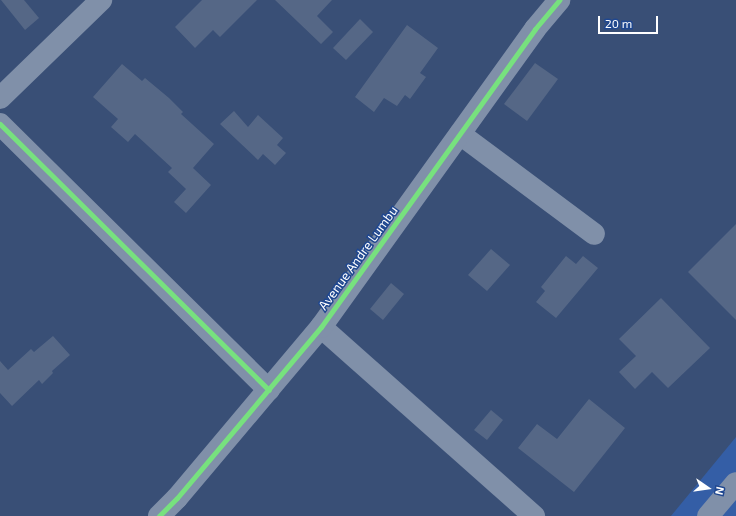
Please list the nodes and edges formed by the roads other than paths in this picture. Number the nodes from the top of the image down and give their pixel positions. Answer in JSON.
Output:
{"nodes":[{"id":1,"x":101,"y":0,"type":"edge"},
{"id":2,"x":559,"y":0,"type":"edge"},
{"id":3,"x":0,"y":98,"type":"edge"},
{"id":4,"x":0,"y":124,"type":"edge"},
{"id":5,"x":460,"y":134,"type":"junction"},
{"id":6,"x":594,"y":234,"type":"dead end"},
{"id":7,"x":321,"y":327,"type":"junction"},
{"id":8,"x":269,"y":390,"type":"junction"},
{"id":9,"x":736,"y":483,"type":"edge"},
{"id":10,"x":159,"y":516,"type":"edge"},
{"id":11,"x":534,"y":516,"type":"edge"},
{"id":12,"x":708,"y":516,"type":"edge"}],
"edges":[{"from":1,"to":3,"type":"street"},
{"from":2,"to":5,"type":"street","name":"Avenue Andre Lumbu"},
{"from":4,"to":8,"type":"street"},
{"from":5,"to":6,"type":"street"},
{"from":5,"to":7,"type":"street","name":"Avenue Andre Lumbu"},
{"from":7,"to":8,"type":"street","name":"Avenue Andre Lumbu"},
{"from":7,"to":11,"type":"street"},
{"from":8,"to":10,"type":"street","name":"Avenue Andre Lumbu"},
{"from":9,"to":12,"type":"street"}]}
